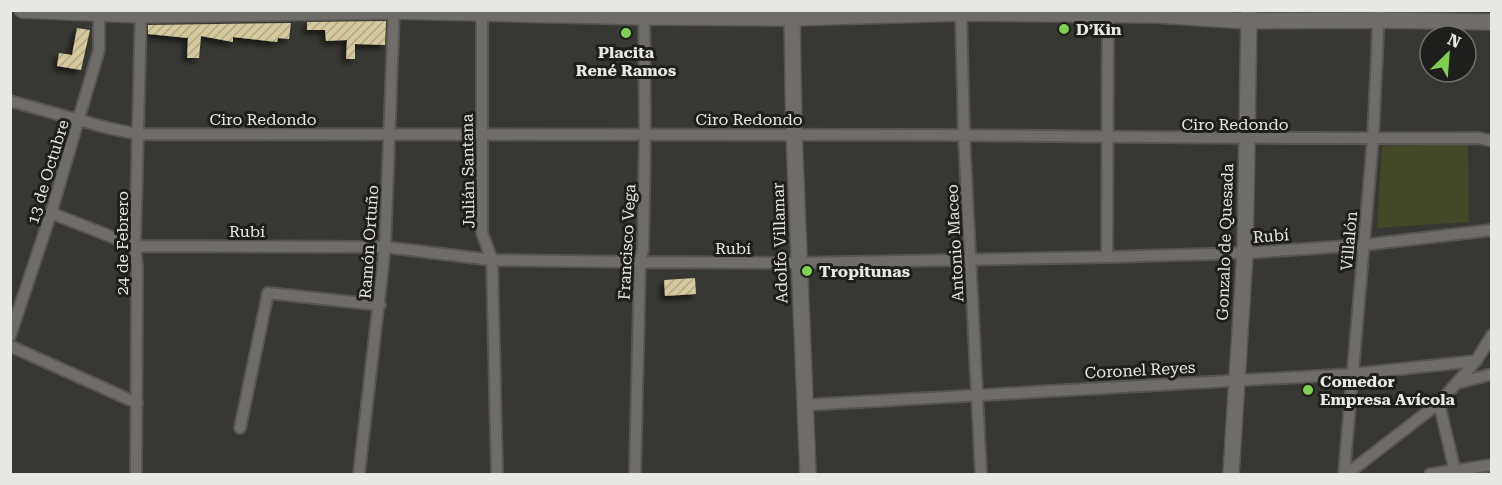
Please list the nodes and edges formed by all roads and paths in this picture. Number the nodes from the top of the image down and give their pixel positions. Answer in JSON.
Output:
{"nodes":[{"id":1,"x":22,"y":10,"type":"edge"},
{"id":2,"x":394,"y":11,"type":"edge"},
{"id":3,"x":482,"y":11,"type":"edge"},
{"id":4,"x":961,"y":12,"type":"edge"},
{"id":5,"x":94,"y":13,"type":"edge"},
{"id":6,"x":141,"y":13,"type":"edge"},
{"id":7,"x":1108,"y":13,"type":"edge"},
{"id":8,"x":644,"y":14,"type":"edge"},
{"id":9,"x":792,"y":14,"type":"edge"},
{"id":10,"x":1379,"y":15,"type":"edge"},
{"id":11,"x":1249,"y":16,"type":"edge"},
{"id":12,"x":1491,"y":22,"type":"edge"},
{"id":13,"x":10,"y":101,"type":"edge"},
{"id":14,"x":80,"y":119,"type":"junction"},
{"id":15,"x":390,"y":133,"type":"junction"},
{"id":16,"x":137,"y":134,"type":"junction"},
{"id":17,"x":482,"y":134,"type":"junction"},
{"id":18,"x":645,"y":134,"type":"junction"},
{"id":19,"x":794,"y":135,"type":"junction"},
{"id":20,"x":964,"y":136,"type":"junction"},
{"id":21,"x":1108,"y":138,"type":"junction"},
{"id":22,"x":1247,"y":139,"type":"junction"},
{"id":23,"x":1373,"y":139,"type":"junction"},
{"id":24,"x":1491,"y":141,"type":"edge"},
{"id":25,"x":51,"y":213,"type":"junction"},
{"id":26,"x":1491,"y":230,"type":"edge"},
{"id":27,"x":1363,"y":245,"type":"junction"},
{"id":28,"x":135,"y":246,"type":"junction"},
{"id":29,"x":385,"y":247,"type":"junction"},
{"id":30,"x":1245,"y":253,"type":"junction"},
{"id":31,"x":1107,"y":258,"type":"junction"},
{"id":32,"x":971,"y":259,"type":"junction"},
{"id":33,"x":492,"y":260,"type":"junction"},
{"id":34,"x":640,"y":262,"type":"junction"},
{"id":35,"x":799,"y":263,"type":"junction"},
{"id":36,"x":380,"y":305,"type":"junction"},
{"id":37,"x":1491,"y":335,"type":"edge"},
{"id":38,"x":10,"y":336,"type":"edge"},
{"id":39,"x":10,"y":346,"type":"edge"},
{"id":40,"x":1476,"y":361,"type":"junction"},
{"id":41,"x":1353,"y":374,"type":"junction"},
{"id":42,"x":1491,"y":374,"type":"edge"},
{"id":43,"x":1237,"y":380,"type":"junction"},
{"id":44,"x":1458,"y":383,"type":"junction"},
{"id":45,"x":978,"y":394,"type":"junction"},
{"id":46,"x":137,"y":403,"type":"junction"},
{"id":47,"x":1439,"y":403,"type":"junction"},
{"id":48,"x":805,"y":405,"type":"junction"},
{"id":49,"x":240,"y":428,"type":"dead end"},
{"id":50,"x":1491,"y":465,"type":"edge"},
{"id":51,"x":1455,"y":471,"type":"junction"},
{"id":52,"x":136,"y":474,"type":"edge"},
{"id":53,"x":359,"y":474,"type":"edge"},
{"id":54,"x":497,"y":474,"type":"edge"},
{"id":55,"x":635,"y":474,"type":"edge"},
{"id":56,"x":808,"y":474,"type":"edge"},
{"id":57,"x":981,"y":474,"type":"edge"},
{"id":58,"x":1231,"y":474,"type":"edge"},
{"id":59,"x":1345,"y":474,"type":"edge"},
{"id":60,"x":1430,"y":474,"type":"edge"}],
"edges":[{"from":1,"to":5,"type":"street"},
{"from":2,"to":3,"type":"street"},
{"from":2,"to":6,"type":"street"},
{"from":2,"to":15,"type":"street","name":"Ramón Ortuño"},
{"from":3,"to":8,"type":"street"},
{"from":3,"to":17,"type":"street","name":"Julián Santana"},
{"from":4,"to":7,"type":"street"},
{"from":4,"to":9,"type":"street"},
{"from":4,"to":20,"type":"street","name":"Antonio Maceo"},
{"from":5,"to":6,"type":"street"},
{"from":5,"to":14,"type":"street","name":"13 de Octubre"},
{"from":6,"to":16,"type":"street","name":"24 de Febrero"},
{"from":7,"to":11,"type":"street"},
{"from":7,"to":21,"type":"street"},
{"from":8,"to":9,"type":"street"},
{"from":8,"to":18,"type":"street","name":"Francisco Vega"},
{"from":9,"to":19,"type":"street","name":"Adolfo Villamar"},
{"from":10,"to":11,"type":"street"},
{"from":10,"to":12,"type":"street"},
{"from":10,"to":23,"type":"street","name":"Villalón"},
{"from":11,"to":22,"type":"street","name":"Gonzalo de Quesada"},
{"from":13,"to":14,"type":"street","name":"Ciro Redondo"},
{"from":14,"to":16,"type":"street","name":"Ciro Redondo"},
{"from":14,"to":25,"type":"street","name":"13 de Octubre"},
{"from":15,"to":16,"type":"street","name":"Ciro Redondo"},
{"from":15,"to":17,"type":"street","name":"Ciro Redondo"},
{"from":15,"to":29,"type":"street","name":"Ramón Ortuño"},
{"from":16,"to":28,"type":"street","name":"24 de Febrero"},
{"from":17,"to":18,"type":"street","name":"Ciro Redondo"},
{"from":17,"to":33,"type":"street","name":"Julián Santana"},
{"from":18,"to":19,"type":"street","name":"Ciro Redondo"},
{"from":18,"to":34,"type":"street","name":"Francisco Vega"},
{"from":19,"to":20,"type":"street","name":"Ciro Redondo"},
{"from":19,"to":35,"type":"street","name":"Adolfo Villamar"},
{"from":20,"to":21,"type":"street","name":"Ciro Redondo"},
{"from":20,"to":32,"type":"street","name":"Antonio Maceo"},
{"from":21,"to":22,"type":"street","name":"Ciro Redondo"},
{"from":21,"to":31,"type":"street"},
{"from":22,"to":23,"type":"street","name":"Ciro Redondo"},
{"from":22,"to":30,"type":"street","name":"Gonzalo de Quesada"},
{"from":23,"to":24,"type":"street","name":"Ciro Redondo"},
{"from":23,"to":27,"type":"street","name":"Villalón"},
{"from":25,"to":28,"type":"street","name":"Rubí"},
{"from":25,"to":38,"type":"street","name":"13 de Octubre"},
{"from":26,"to":27,"type":"street","name":"Rubí"},
{"from":27,"to":30,"type":"street","name":"Rubí"},
{"from":27,"to":41,"type":"street","name":"Villalón"},
{"from":28,"to":29,"type":"street","name":"Rubí"},
{"from":28,"to":46,"type":"street","name":"24 de Febrero"},
{"from":29,"to":33,"type":"street","name":"Rubí"},
{"from":29,"to":36,"type":"street","name":"Ramón Ortuño"},
{"from":30,"to":31,"type":"street","name":"Rubí"},
{"from":30,"to":43,"type":"street","name":"Gonzalo de Quesada"},
{"from":31,"to":32,"type":"street","name":"Rubí"},
{"from":32,"to":35,"type":"street","name":"Rubí"},
{"from":32,"to":45,"type":"street","name":"Antonio Maceo"},
{"from":33,"to":34,"type":"street","name":"Rubí"},
{"from":33,"to":54,"type":"street","name":"Julián Santana"},
{"from":34,"to":35,"type":"street","name":"Rubí"},
{"from":34,"to":55,"type":"street","name":"Francisco Vega"},
{"from":35,"to":48,"type":"street","name":"Adolfo Villamar"},
{"from":36,"to":49,"type":"street"},
{"from":36,"to":53,"type":"street","name":"Ramón Ortuño"},
{"from":37,"to":40,"type":"street"},
{"from":39,"to":46,"type":"street"},
{"from":40,"to":41,"type":"street","name":"Coronel Reyes"},
{"from":40,"to":44,"type":"street"},
{"from":41,"to":43,"type":"street","name":"Coronel Reyes"},
{"from":41,"to":59,"type":"street","name":"Villalón"},
{"from":42,"to":44,"type":"street"},
{"from":43,"to":45,"type":"street","name":"Coronel Reyes"},
{"from":43,"to":58,"type":"street","name":"Gonzalo de Quesada"},
{"from":44,"to":47,"type":"street"},
{"from":45,"to":48,"type":"street","name":"Coronel Reyes"},
{"from":45,"to":57,"type":"street","name":"Antonio Maceo"},
{"from":46,"to":52,"type":"street","name":"24 de Febrero"},
{"from":47,"to":51,"type":"street"},
{"from":47,"to":59,"type":"street"},
{"from":48,"to":56,"type":"street","name":"Adolfo Villamar"},
{"from":50,"to":51,"type":"street"},
{"from":51,"to":60,"type":"street"}]}
